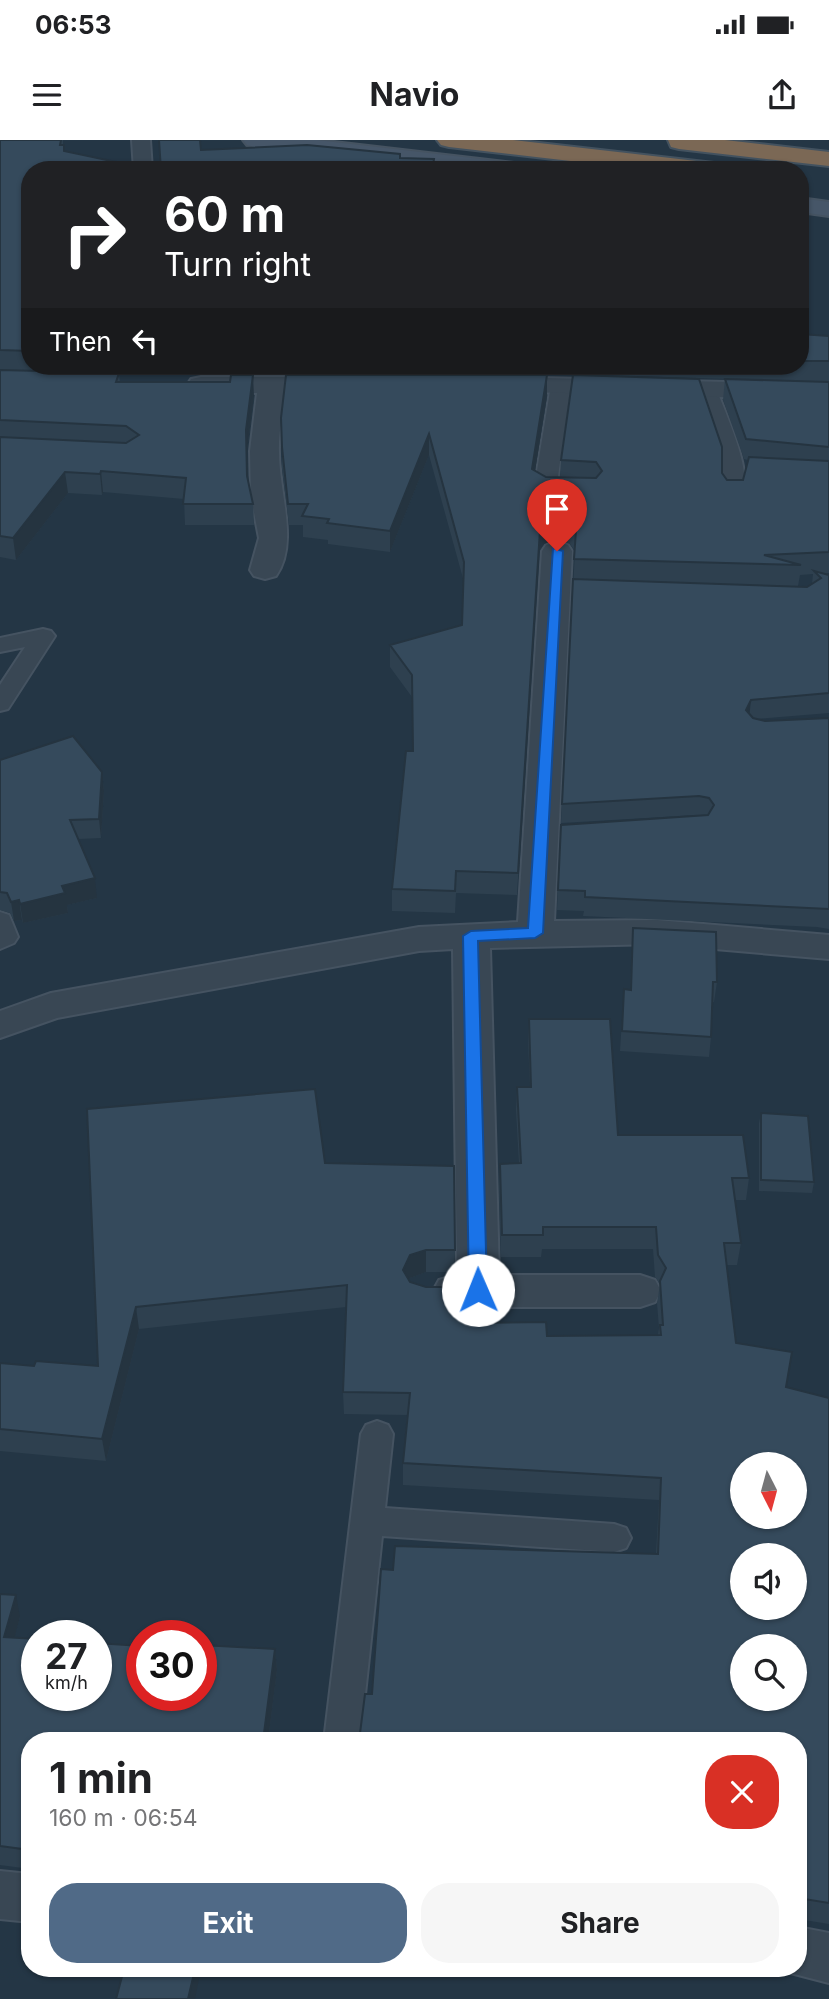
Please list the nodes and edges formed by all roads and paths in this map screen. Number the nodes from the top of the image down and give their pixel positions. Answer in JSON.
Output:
{"nodes":[{"id":1,"x":141,"y":140,"type":"edge"},
{"id":2,"x":255,"y":140,"type":"edge"},
{"id":3,"x":449,"y":140,"type":"edge"},
{"id":4,"x":656,"y":140,"type":"edge"},
{"id":5,"x":829,"y":159,"type":"edge"},
{"id":6,"x":143,"y":161,"type":"edge"},
{"id":7,"x":436,"y":161,"type":"edge"},
{"id":8,"x":634,"y":161,"type":"edge"},
{"id":9,"x":809,"y":180,"type":"edge"},
{"id":10,"x":829,"y":183,"type":"edge"},
{"id":11,"x":809,"y":206,"type":"edge"},
{"id":12,"x":829,"y":209,"type":"edge"},
{"id":13,"x":181,"y":385,"type":"edge"},
{"id":14,"x":272,"y":385,"type":"junction"},
{"id":15,"x":369,"y":385,"type":"edge"},
{"id":16,"x":465,"y":385,"type":"edge"},
{"id":17,"x":561,"y":385,"type":"junction"},
{"id":18,"x":706,"y":388,"type":"junction"},
{"id":19,"x":829,"y":391,"type":"edge"},
{"id":20,"x":734,"y":468,"type":"junction"},
{"id":21,"x":761,"y":470,"type":"edge"},
{"id":22,"x":587,"y":491,"type":"edge"},
{"id":23,"x":733,"y":493,"type":"edge"},
{"id":24,"x":557,"y":551,"type":"dead end"},
{"id":25,"x":265,"y":570,"type":"dead end"},
{"id":26,"x":0,"y":645,"type":"edge"},
{"id":27,"x":0,"y":704,"type":"edge"},
{"id":28,"x":0,"y":921,"type":"edge"},
{"id":29,"x":535,"y":933,"type":"junction"},
{"id":30,"x":471,"y":936,"type":"junction"},
{"id":31,"x":0,"y":940,"type":"edge"},
{"id":32,"x":829,"y":947,"type":"edge"},
{"id":33,"x":0,"y":1025,"type":"edge"},
{"id":34,"x":478,"y":1290,"type":"junction"},
{"id":35,"x":426,"y":1291,"type":"edge"},
{"id":36,"x":640,"y":1292,"type":"dead end"},
{"id":37,"x":377,"y":1434,"type":"dead end"},
{"id":38,"x":367,"y":1521,"type":"junction"},
{"id":39,"x":614,"y":1538,"type":"dead end"},
{"id":40,"x":343,"y":1732,"type":"edge"},
{"id":41,"x":0,"y":1895,"type":"edge"},
{"id":42,"x":21,"y":1897,"type":"edge"},
{"id":43,"x":807,"y":1954,"type":"edge"},
{"id":44,"x":829,"y":1958,"type":"edge"}],
"edges":[{"from":1,"to":6,"type":"lane"},
{"from":2,"to":7,"type":"street"},
{"from":3,"to":8,"type":"highway"},
{"from":4,"to":5,"type":"highway"},
{"from":9,"to":10,"type":"highway"},
{"from":11,"to":12,"type":"street"},
{"from":13,"to":14,"type":"street"},
{"from":14,"to":15,"type":"street"},
{"from":14,"to":25,"type":"street"},
{"from":16,"to":17,"type":"street"},
{"from":17,"to":18,"type":"street"},
{"from":17,"to":22,"type":"lane"},
{"from":18,"to":19,"type":"street"},
{"from":18,"to":20,"type":"lane"},
{"from":20,"to":21,"type":"lane"},
{"from":20,"to":23,"type":"lane"},
{"from":24,"to":29,"type":"street"},
{"from":26,"to":27,"type":"lane"},
{"from":28,"to":31,"type":"lane"},
{"from":29,"to":30,"type":"street"},
{"from":29,"to":32,"type":"street"},
{"from":30,"to":33,"type":"street"},
{"from":30,"to":34,"type":"street"},
{"from":34,"to":35,"type":"street"},
{"from":34,"to":36,"type":"street"},
{"from":37,"to":38,"type":"lane"},
{"from":38,"to":39,"type":"lane"},
{"from":38,"to":40,"type":"lane"},
{"from":41,"to":42,"type":"street"},
{"from":43,"to":44,"type":"street"}]}
